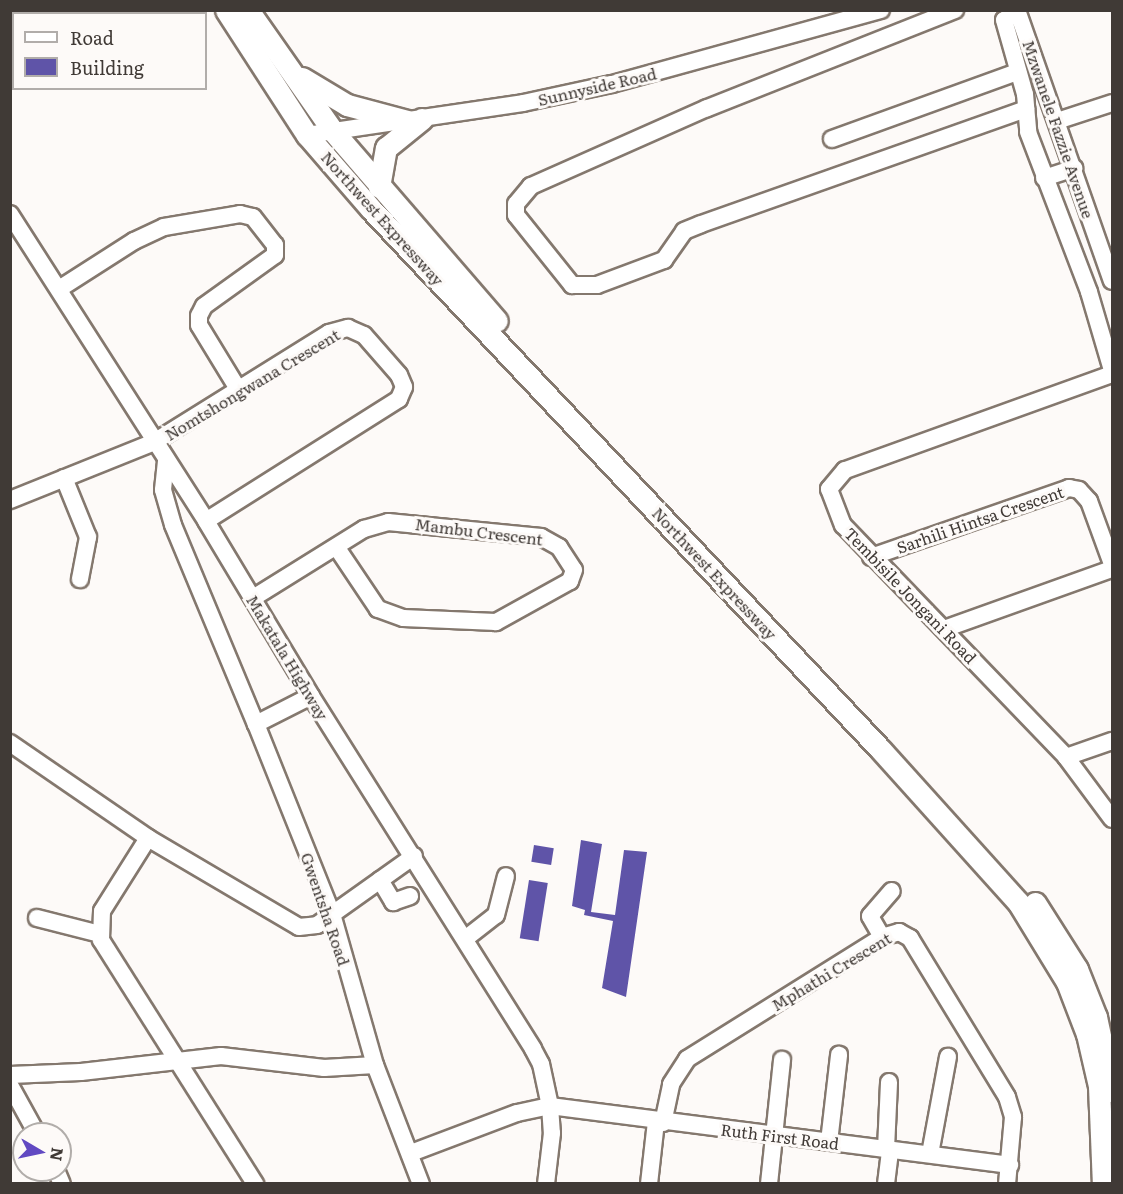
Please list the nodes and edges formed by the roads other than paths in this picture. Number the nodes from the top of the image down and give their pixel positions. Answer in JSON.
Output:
{"nodes":[{"id":1,"x":226,"y":10,"type":"edge"},
{"id":2,"x":248,"y":10,"type":"edge"},
{"id":3,"x":881,"y":10,"type":"edge"},
{"id":4,"x":955,"y":10,"type":"edge"},
{"id":5,"x":1009,"y":14,"type":"edge"},
{"id":6,"x":276,"y":56,"type":"junction"},
{"id":7,"x":1017,"y":72,"type":"junction"},
{"id":8,"x":1113,"y":103,"type":"edge"},
{"id":9,"x":1026,"y":109,"type":"junction"},
{"id":10,"x":415,"y":120,"type":"junction"},
{"id":11,"x":1057,"y":121,"type":"junction"},
{"id":12,"x":332,"y":130,"type":"junction"},
{"id":13,"x":307,"y":135,"type":"junction"},
{"id":14,"x":832,"y":139,"type":"dead end"},
{"id":15,"x":1074,"y":168,"type":"junction"},
{"id":16,"x":1044,"y":178,"type":"junction"},
{"id":17,"x":379,"y":187,"type":"junction"},
{"id":18,"x":10,"y":214,"type":"edge"},
{"id":19,"x":1113,"y":281,"type":"edge"},
{"id":20,"x":59,"y":289,"type":"junction"},
{"id":21,"x":1113,"y":370,"type":"edge"},
{"id":22,"x":1113,"y":374,"type":"edge"},
{"id":23,"x":238,"y":389,"type":"junction"},
{"id":24,"x":154,"y":442,"type":"junction"},
{"id":25,"x":165,"y":461,"type":"junction"},
{"id":26,"x":64,"y":478,"type":"junction"},
{"id":27,"x":10,"y":500,"type":"edge"},
{"id":28,"x":206,"y":521,"type":"junction"},
{"id":29,"x":337,"y":548,"type":"junction"},
{"id":30,"x":871,"y":558,"type":"junction"},
{"id":31,"x":1113,"y":564,"type":"edge"},
{"id":32,"x":1113,"y":569,"type":"edge"},
{"id":33,"x":80,"y":579,"type":"dead end"},
{"id":34,"x":253,"y":598,"type":"junction"},
{"id":35,"x":944,"y":629,"type":"junction"},
{"id":36,"x":310,"y":696,"type":"junction"},
{"id":37,"x":256,"y":724,"type":"junction"},
{"id":38,"x":1113,"y":741,"type":"edge"},
{"id":39,"x":10,"y":743,"type":"edge"},
{"id":40,"x":1066,"y":757,"type":"junction"},
{"id":41,"x":1113,"y":819,"type":"edge"},
{"id":42,"x":148,"y":838,"type":"junction"},
{"id":43,"x":414,"y":856,"type":"junction"},
{"id":44,"x":506,"y":876,"type":"dead end"},
{"id":45,"x":380,"y":880,"type":"junction"},
{"id":46,"x":892,"y":891,"type":"dead end"},
{"id":47,"x":410,"y":896,"type":"dead end"},
{"id":48,"x":332,"y":914,"type":"junction"},
{"id":49,"x":37,"y":918,"type":"dead end"},
{"id":50,"x":100,"y":934,"type":"junction"},
{"id":51,"x":882,"y":937,"type":"junction"},
{"id":52,"x":465,"y":939,"type":"junction"},
{"id":53,"x":839,"y":1055,"type":"dead end"},
{"id":54,"x":948,"y":1057,"type":"dead end"},
{"id":55,"x":176,"y":1059,"type":"junction"},
{"id":56,"x":782,"y":1060,"type":"dead end"},
{"id":57,"x":375,"y":1065,"type":"junction"},
{"id":58,"x":10,"y":1075,"type":"edge"},
{"id":59,"x":889,"y":1083,"type":"dead end"},
{"id":60,"x":10,"y":1085,"type":"edge"},
{"id":61,"x":1113,"y":1092,"type":"edge"},
{"id":62,"x":550,"y":1106,"type":"junction"},
{"id":63,"x":30,"y":1122,"type":"edge"},
{"id":64,"x":660,"y":1123,"type":"junction"},
{"id":65,"x":775,"y":1135,"type":"junction"},
{"id":66,"x":829,"y":1142,"type":"junction"},
{"id":67,"x":888,"y":1149,"type":"junction"},
{"id":68,"x":411,"y":1153,"type":"junction"},
{"id":69,"x":930,"y":1154,"type":"junction"},
{"id":70,"x":1010,"y":1165,"type":"junction"},
{"id":71,"x":255,"y":1184,"type":"edge"},
{"id":72,"x":421,"y":1184,"type":"edge"},
{"id":73,"x":546,"y":1184,"type":"edge"},
{"id":74,"x":649,"y":1184,"type":"edge"},
{"id":75,"x":769,"y":1184,"type":"edge"},
{"id":76,"x":886,"y":1184,"type":"edge"},
{"id":77,"x":1008,"y":1184,"type":"edge"},
{"id":78,"x":1103,"y":1184,"type":"edge"}],
"edges":[{"from":1,"to":13,"type":"main road","name":"Northwest Expressway"},
{"from":2,"to":6,"type":"main road","name":"Northwest Expressway"},
{"from":3,"to":10,"type":"street","name":"Sunnyside Road"},
{"from":4,"to":9,"type":"street"},
{"from":5,"to":7,"type":"street"},
{"from":5,"to":11,"type":"street","name":"Mzwanele Fazzie Avenue"},
{"from":6,"to":10,"type":"main road"},
{"from":6,"to":12,"type":"main road","name":"Northwest Expressway"},
{"from":7,"to":9,"type":"street"},
{"from":7,"to":14,"type":"street"},
{"from":8,"to":11,"type":"street"},
{"from":9,"to":16,"type":"street"},
{"from":10,"to":12,"type":"street","name":"Sunnyside Road"},
{"from":10,"to":17,"type":"main road"},
{"from":11,"to":15,"type":"street","name":"Mzwanele Fazzie Avenue"},
{"from":12,"to":13,"type":"street","name":"Sunnyside Road"},
{"from":12,"to":17,"type":"main road","name":"Northwest Expressway"},
{"from":13,"to":78,"type":"main road","name":"Northwest Expressway"},
{"from":15,"to":16,"type":"street"},
{"from":15,"to":19,"type":"street","name":"Mzwanele Fazzie Avenue"},
{"from":16,"to":21,"type":"street"},
{"from":17,"to":61,"type":"main road","name":"Northwest Expressway"},
{"from":18,"to":20,"type":"street","name":"Makatala Highway"},
{"from":20,"to":23,"type":"street"},
{"from":20,"to":24,"type":"street","name":"Makatala Highway"},
{"from":22,"to":30,"type":"street","name":"Tembisile Jongani Road"},
{"from":23,"to":24,"type":"street","name":"Nomtshongwana Crescent"},
{"from":23,"to":28,"type":"street","name":"Nomtshongwana Crescent"},
{"from":24,"to":25,"type":"street","name":"Makatala Highway"},
{"from":24,"to":26,"type":"street","name":"Nomtshongwana Crescent"},
{"from":25,"to":28,"type":"street","name":"Makatala Highway"},
{"from":25,"to":37,"type":"street","name":"Gwentsha Road"},
{"from":26,"to":27,"type":"street","name":"Nomtshongwana Crescent"},
{"from":26,"to":33,"type":"street"},
{"from":28,"to":34,"type":"street","name":"Makatala Highway"},
{"from":29,"to":29,"type":"street","name":"Mambu Crescent"},
{"from":29,"to":34,"type":"street","name":"Mambu Crescent"},
{"from":30,"to":31,"type":"street","name":"Sarhili Hintsa Crescent"},
{"from":30,"to":35,"type":"street","name":"Tembisile Jongani Road"},
{"from":32,"to":35,"type":"street"},
{"from":34,"to":36,"type":"street","name":"Makatala Highway"},
{"from":35,"to":40,"type":"street","name":"Tembisile Jongani Road"},
{"from":36,"to":37,"type":"street"},
{"from":36,"to":43,"type":"street","name":"Makatala Highway"},
{"from":37,"to":48,"type":"street","name":"Gwentsha Road"},
{"from":38,"to":40,"type":"street"},
{"from":39,"to":42,"type":"street"},
{"from":40,"to":41,"type":"street","name":"Tembisile Jongani Road"},
{"from":42,"to":48,"type":"street"},
{"from":42,"to":50,"type":"street"},
{"from":43,"to":45,"type":"street"},
{"from":43,"to":52,"type":"street","name":"Makatala Highway"},
{"from":44,"to":52,"type":"street"},
{"from":45,"to":47,"type":"street"},
{"from":45,"to":48,"type":"street"},
{"from":46,"to":51,"type":"street"},
{"from":48,"to":57,"type":"street","name":"Gwentsha Road"},
{"from":49,"to":50,"type":"street"},
{"from":50,"to":55,"type":"street"},
{"from":51,"to":64,"type":"street","name":"Mphathi Crescent"},
{"from":51,"to":70,"type":"street","name":"Mphathi Crescent"},
{"from":52,"to":62,"type":"street","name":"Makatala Highway"},
{"from":53,"to":66,"type":"street"},
{"from":54,"to":69,"type":"street"},
{"from":55,"to":57,"type":"street"},
{"from":55,"to":58,"type":"street"},
{"from":55,"to":71,"type":"street"},
{"from":56,"to":65,"type":"street"},
{"from":57,"to":68,"type":"street","name":"Gwentsha Road"},
{"from":59,"to":67,"type":"street"},
{"from":60,"to":63,"type":"street"},
{"from":62,"to":64,"type":"street","name":"Ruth First Road"},
{"from":62,"to":68,"type":"street"},
{"from":62,"to":73,"type":"street","name":"Makatala Highway"},
{"from":64,"to":65,"type":"street","name":"Ruth First Road"},
{"from":64,"to":74,"type":"street","name":"Mphathi Crescent"},
{"from":65,"to":66,"type":"street","name":"Ruth First Road"},
{"from":65,"to":75,"type":"street"},
{"from":66,"to":67,"type":"street","name":"Ruth First Road"},
{"from":67,"to":69,"type":"street","name":"Ruth First Road"},
{"from":67,"to":76,"type":"street"},
{"from":68,"to":72,"type":"street","name":"Gwentsha Road"},
{"from":69,"to":70,"type":"street","name":"Ruth First Road"},
{"from":70,"to":77,"type":"street","name":"Mphathi Crescent"}]}
